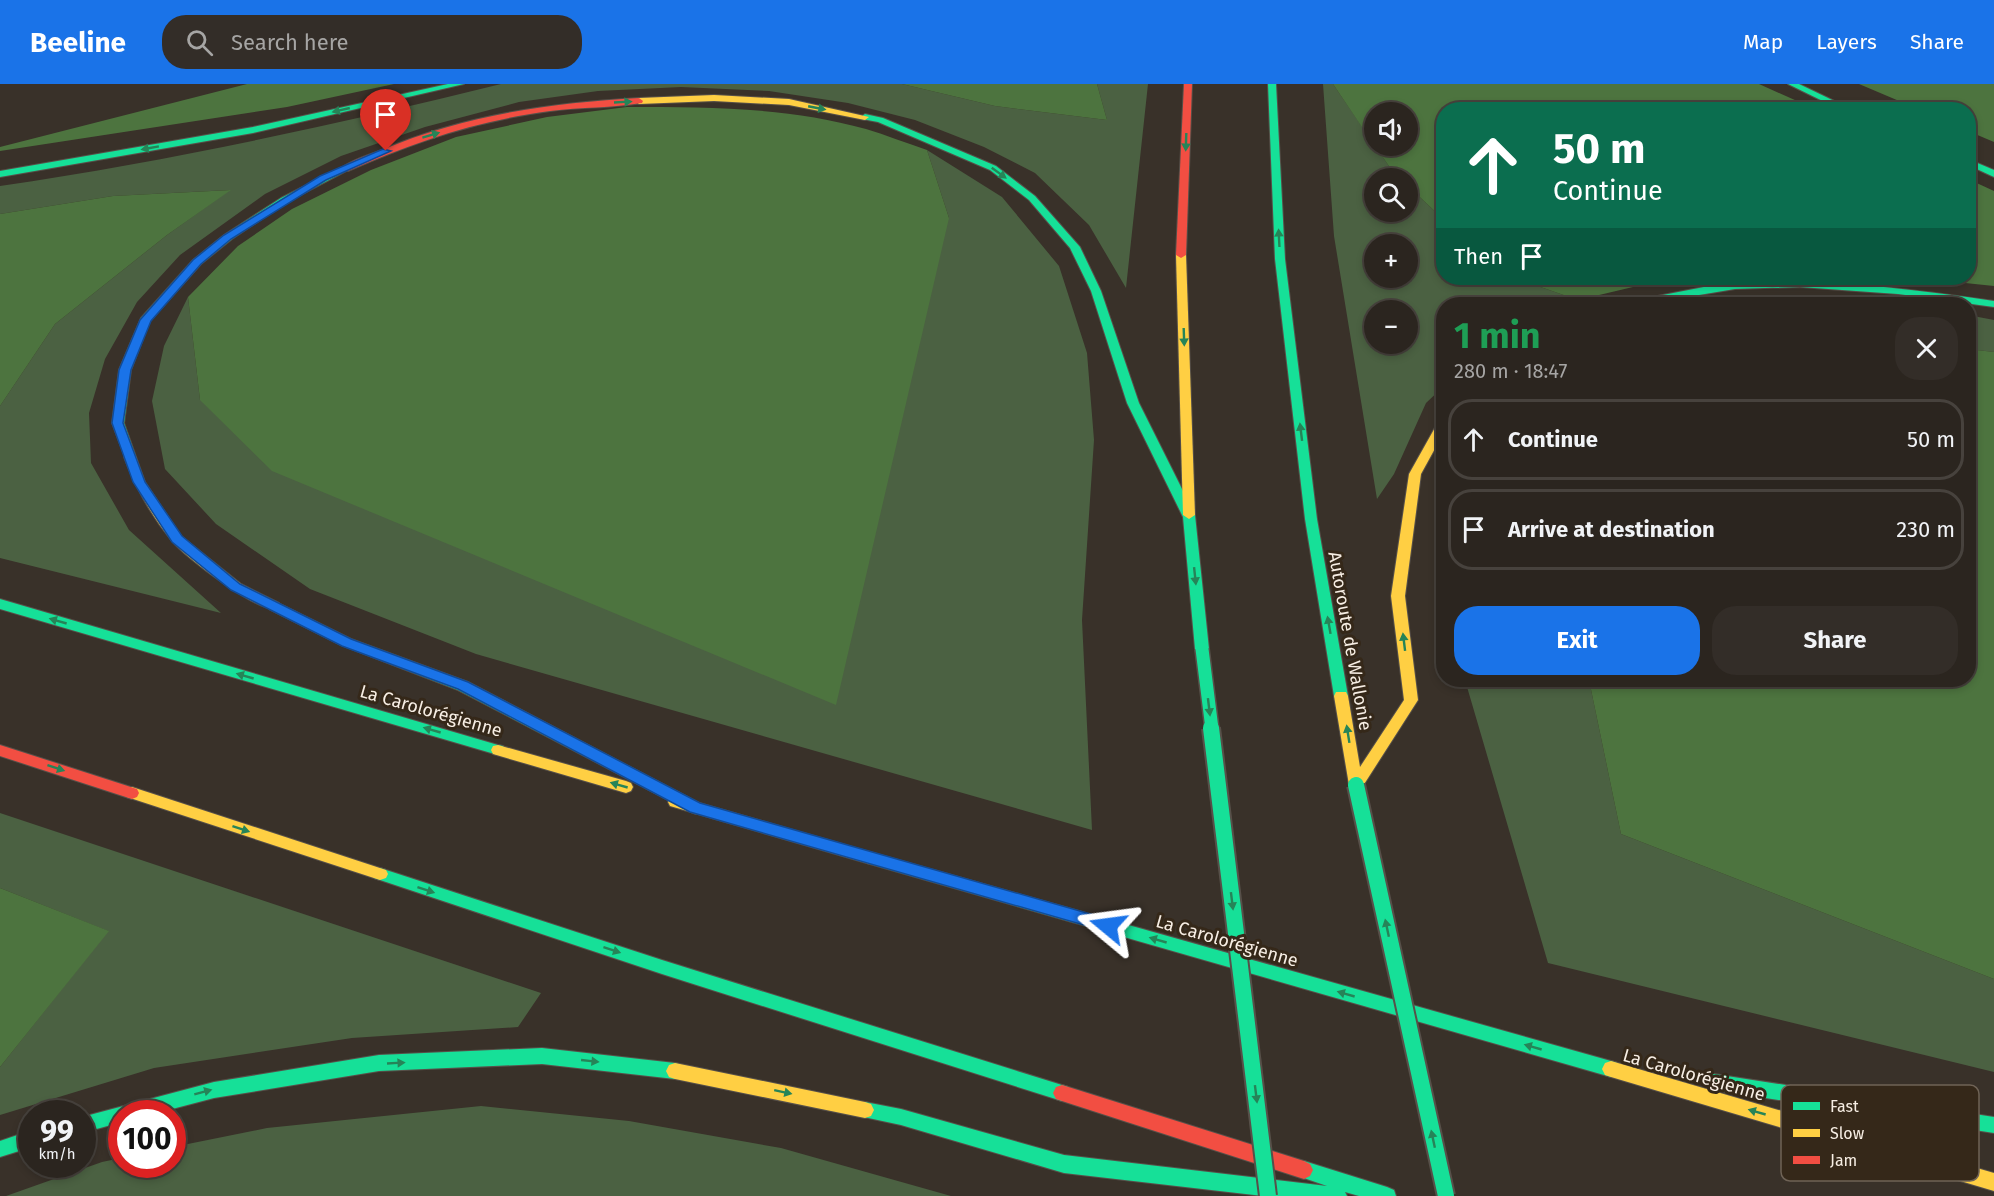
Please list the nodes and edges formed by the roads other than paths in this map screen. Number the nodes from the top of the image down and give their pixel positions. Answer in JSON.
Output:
{"nodes":[{"id":1,"x":460,"y":84,"type":"edge"},
{"id":2,"x":1188,"y":84,"type":"edge"},
{"id":3,"x":1272,"y":84,"type":"edge"},
{"id":4,"x":1792,"y":84,"type":"edge"},
{"id":5,"x":1832,"y":102,"type":"edge"},
{"id":6,"x":1976,"y":166,"type":"edge"},
{"id":7,"x":0,"y":174,"type":"edge"},
{"id":8,"x":1994,"y":174,"type":"edge"},
{"id":9,"x":1749,"y":285,"type":"edge"},
{"id":10,"x":1822,"y":285,"type":"edge"},
{"id":11,"x":1663,"y":297,"type":"edge"},
{"id":12,"x":1944,"y":297,"type":"edge"},
{"id":13,"x":1976,"y":301,"type":"edge"},
{"id":14,"x":1994,"y":304,"type":"edge"},
{"id":15,"x":1436,"y":436,"type":"edge"},
{"id":16,"x":1189,"y":517,"type":"junction"},
{"id":17,"x":0,"y":604,"type":"edge"},
{"id":18,"x":0,"y":750,"type":"edge"},
{"id":19,"x":1356,"y":785,"type":"junction"},
{"id":20,"x":696,"y":808,"type":"junction"},
{"id":21,"x":1590,"y":1063,"type":"junction"},
{"id":22,"x":1781,"y":1093,"type":"edge"},
{"id":23,"x":176,"y":1100,"type":"edge"},
{"id":24,"x":1781,"y":1119,"type":"edge"},
{"id":25,"x":1979,"y":1123,"type":"edge"},
{"id":26,"x":1994,"y":1125,"type":"edge"},
{"id":27,"x":18,"y":1143,"type":"edge"},
{"id":28,"x":0,"y":1149,"type":"edge"},
{"id":29,"x":1979,"y":1178,"type":"edge"},
{"id":30,"x":1994,"y":1182,"type":"edge"},
{"id":31,"x":1268,"y":1196,"type":"edge"},
{"id":32,"x":1339,"y":1196,"type":"edge"},
{"id":33,"x":1387,"y":1196,"type":"edge"},
{"id":34,"x":1446,"y":1196,"type":"edge"}],
"edges":[{"from":1,"to":7,"type":"highway","one_way":true},
{"from":2,"to":16,"type":"highway","one_way":true},
{"from":19,"to":3,"type":"highway","name":"Autoroute de Wallonie","one_way":true},
{"from":4,"to":5,"type":"highway"},
{"from":6,"to":8,"type":"highway"},
{"from":9,"to":11,"type":"highway"},
{"from":10,"to":12,"type":"highway"},
{"from":13,"to":14,"type":"highway"},
{"from":19,"to":15,"type":"highway","one_way":true},
{"from":20,"to":16,"type":"highway","one_way":true},
{"from":16,"to":31,"type":"highway","one_way":true,"bridge":true},
{"from":20,"to":17,"type":"highway","name":"La Carolorégienne","one_way":true},
{"from":18,"to":33,"type":"highway","one_way":true},
{"from":34,"to":19,"type":"highway","name":"Autoroute de Wallonie","one_way":true,"bridge":true},
{"from":21,"to":20,"type":"highway","name":"La Carolorégienne","one_way":true},
{"from":21,"to":22,"type":"highway"},
{"from":24,"to":21,"type":"highway","name":"La Carolorégienne","one_way":true},
{"from":23,"to":32,"type":"highway","one_way":true},
{"from":25,"to":26,"type":"highway"},
{"from":27,"to":28,"type":"highway"},
{"from":30,"to":29,"type":"highway","name":"La Carolorégienne","one_way":true}]}
